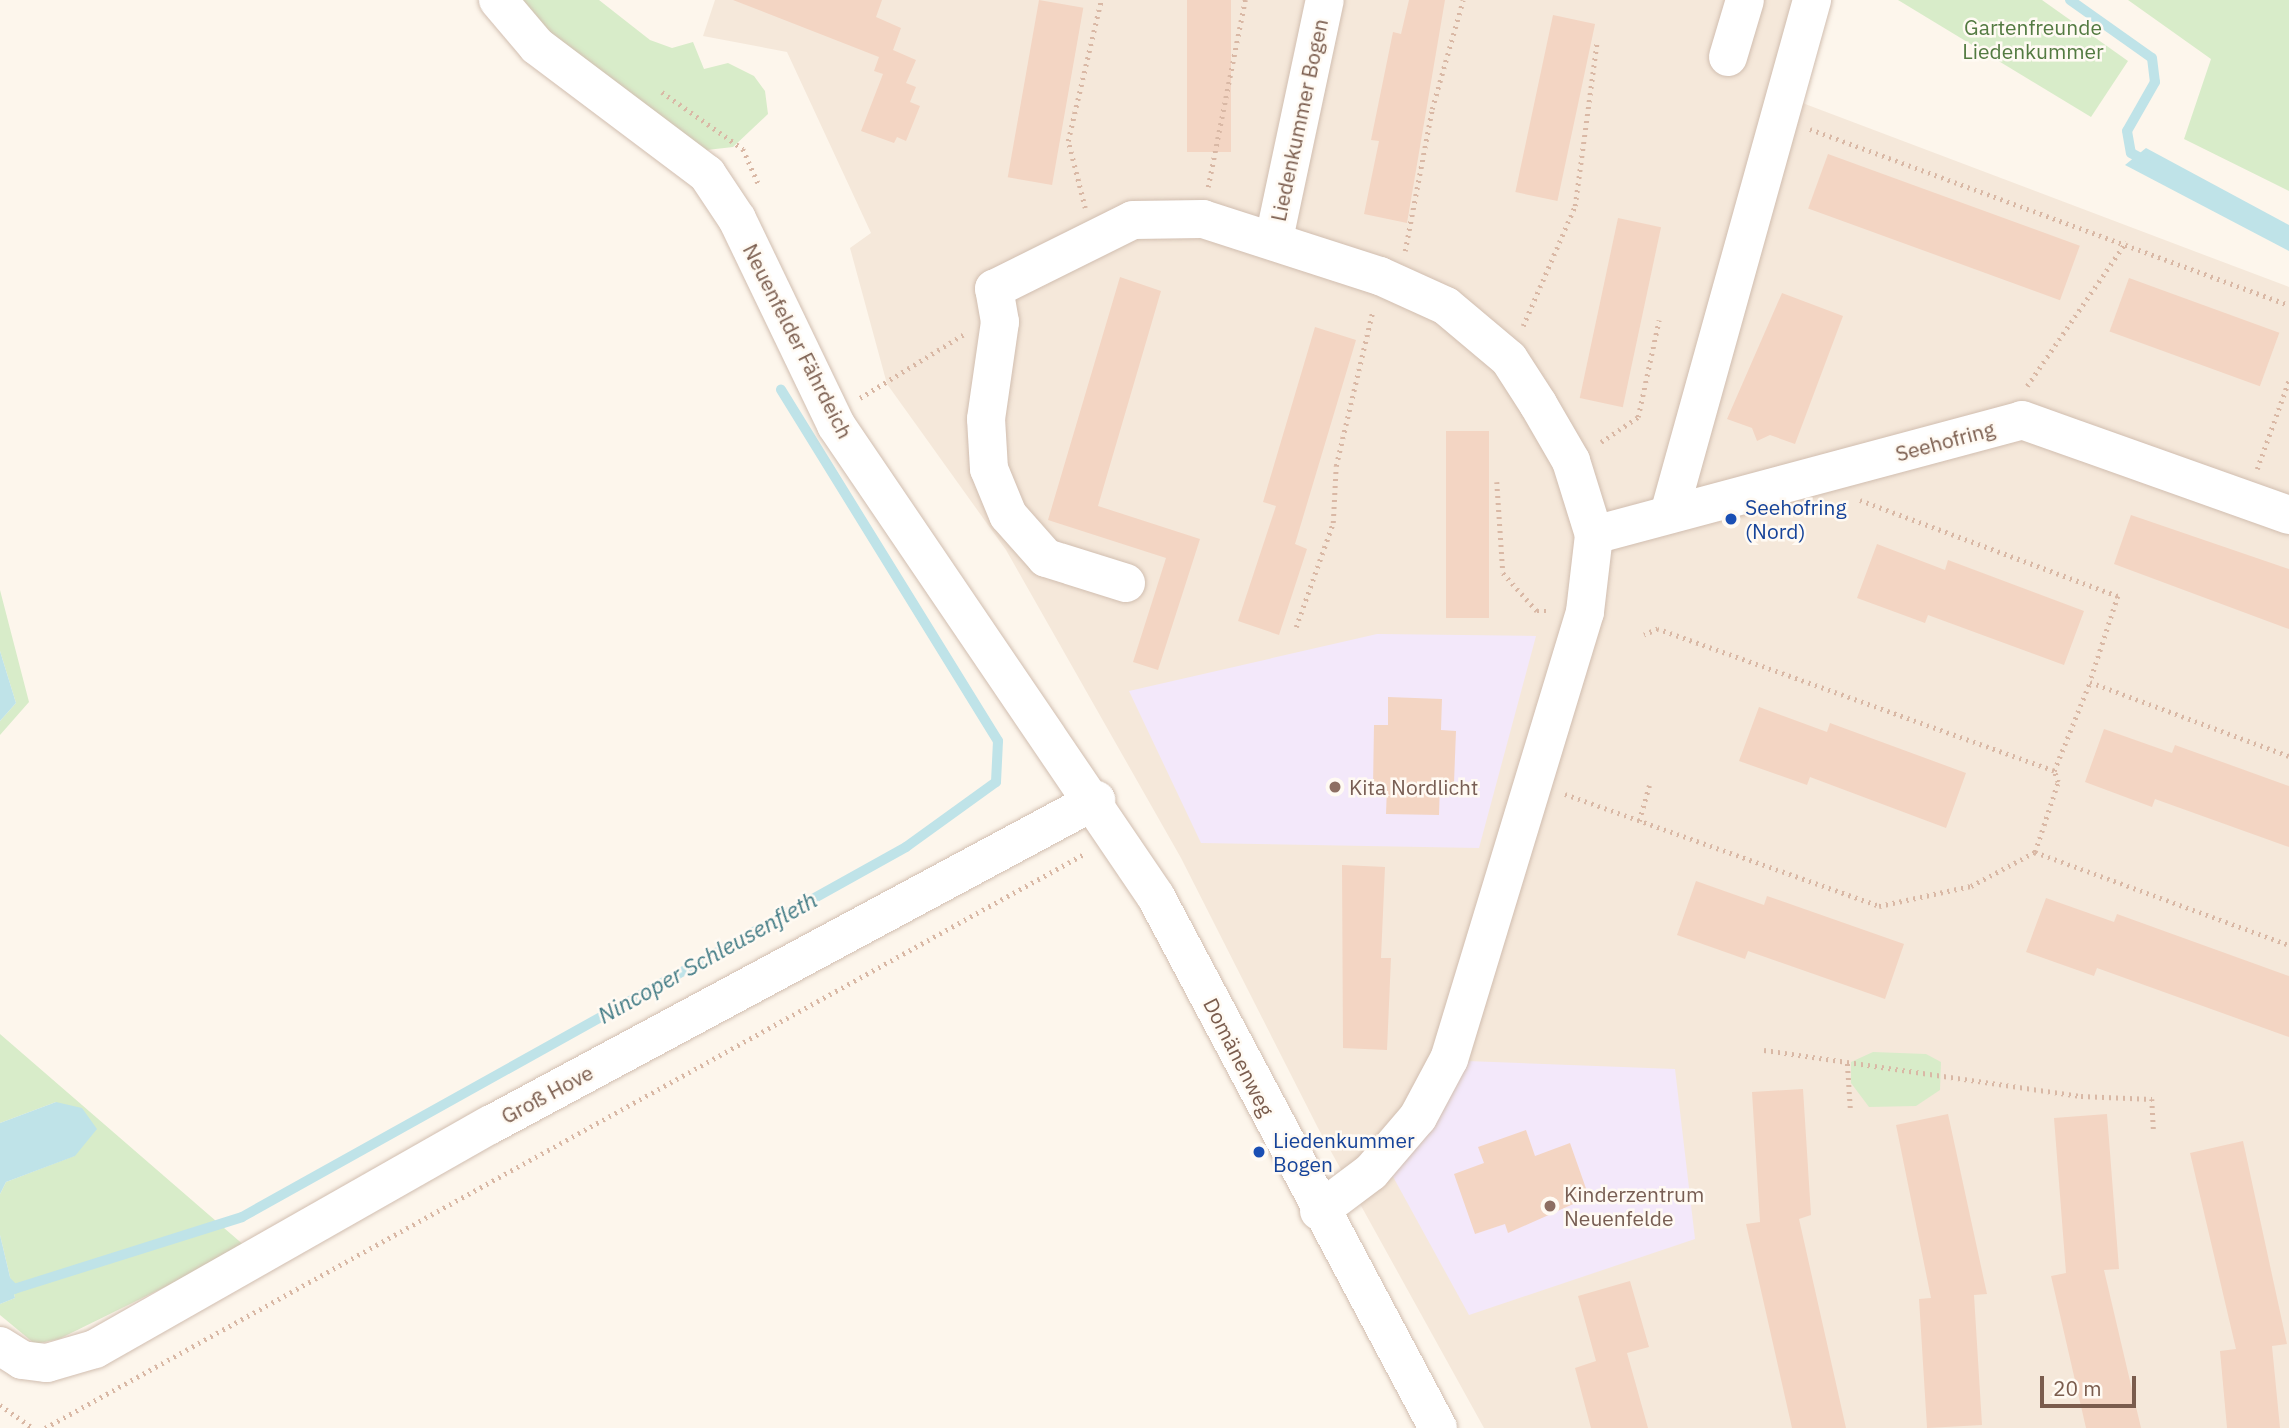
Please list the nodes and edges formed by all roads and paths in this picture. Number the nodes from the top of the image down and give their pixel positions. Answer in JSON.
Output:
{"nodes":[{"id":1,"x":498,"y":0,"type":"edge"},
{"id":2,"x":1101,"y":0,"type":"edge"},
{"id":3,"x":1245,"y":0,"type":"edge"},
{"id":4,"x":1325,"y":0,"type":"edge"},
{"id":5,"x":1463,"y":0,"type":"edge"},
{"id":6,"x":1745,"y":0,"type":"edge"},
{"id":7,"x":1812,"y":0,"type":"edge"},
{"id":8,"x":1597,"y":42,"type":"dead end"},
{"id":9,"x":1728,"y":57,"type":"dead end"},
{"id":10,"x":1779,"y":119,"type":"junction"},
{"id":11,"x":1203,"y":219,"type":"junction"},
{"id":12,"x":1092,"y":236,"type":"junction"},
{"id":13,"x":1274,"y":239,"type":"junction"},
{"id":14,"x":2126,"y":242,"type":"junction"},
{"id":15,"x":1390,"y":280,"type":"junction"},
{"id":16,"x":2289,"y":305,"type":"edge"},
{"id":17,"x":1659,"y":320,"type":"dead end"},
{"id":18,"x":966,"y":332,"type":"dead end"},
{"id":19,"x":1509,"y":359,"type":"junction"},
{"id":20,"x":2289,"y":380,"type":"edge"},
{"id":21,"x":859,"y":399,"type":"dead end"},
{"id":22,"x":2022,"y":420,"type":"junction"},
{"id":23,"x":1571,"y":461,"type":"junction"},
{"id":24,"x":1497,"y":482,"type":"dead end"},
{"id":25,"x":1853,"y":497,"type":"dead end"},
{"id":26,"x":2246,"y":499,"type":"junction"},
{"id":27,"x":1669,"y":514,"type":"junction"},
{"id":28,"x":2289,"y":515,"type":"edge"},
{"id":29,"x":1594,"y":535,"type":"junction"},
{"id":30,"x":1126,"y":583,"type":"dead end"},
{"id":31,"x":1585,"y":612,"type":"junction"},
{"id":32,"x":1296,"y":628,"type":"dead end"},
{"id":33,"x":1644,"y":635,"type":"dead end"},
{"id":34,"x":2090,"y":682,"type":"junction"},
{"id":35,"x":2289,"y":756,"type":"edge"},
{"id":36,"x":2054,"y":771,"type":"junction"},
{"id":37,"x":1535,"y":783,"type":"junction"},
{"id":38,"x":1649,"y":785,"type":"dead end"},
{"id":39,"x":1096,"y":800,"type":"junction"},
{"id":40,"x":1639,"y":821,"type":"junction"},
{"id":41,"x":2035,"y":852,"type":"junction"},
{"id":42,"x":2289,"y":945,"type":"edge"},
{"id":43,"x":1764,"y":1049,"type":"dead end"},
{"id":44,"x":1847,"y":1062,"type":"junction"},
{"id":45,"x":1850,"y":1108,"type":"dead end"},
{"id":46,"x":2154,"y":1132,"type":"dead end"},
{"id":47,"x":1319,"y":1211,"type":"junction"},
{"id":48,"x":0,"y":1346,"type":"edge"},
{"id":49,"x":0,"y":1405,"type":"edge"},
{"id":50,"x":33,"y":1428,"type":"edge"},
{"id":51,"x":45,"y":1428,"type":"edge"},
{"id":52,"x":1438,"y":1428,"type":"edge"}],
"edges":[{"from":1,"to":39,"type":"street","name":"Neuenfelder Fährdeich"},
{"from":2,"to":12,"type":"path"},
{"from":3,"to":11,"type":"path"},
{"from":4,"to":13,"type":"street","name":"Liedenkummer Bogen"},
{"from":5,"to":15,"type":"path"},
{"from":6,"to":9,"type":"street"},
{"from":7,"to":10,"type":"street"},
{"from":8,"to":19,"type":"path"},
{"from":10,"to":14,"type":"path"},
{"from":10,"to":27,"type":"street"},
{"from":11,"to":12,"type":"street","name":"Liedenkummer Bogen"},
{"from":11,"to":13,"type":"street","name":"Liedenkummer Bogen"},
{"from":12,"to":30,"type":"street","name":"Liedenkummer Bogen"},
{"from":13,"to":15,"type":"street","name":"Liedenkummer Bogen"},
{"from":14,"to":16,"type":"path"},
{"from":14,"to":22,"type":"path"},
{"from":15,"to":19,"type":"street","name":"Liedenkummer Bogen"},
{"from":15,"to":32,"type":"path"},
{"from":17,"to":23,"type":"path"},
{"from":18,"to":21,"type":"path"},
{"from":19,"to":23,"type":"street","name":"Liedenkummer Bogen"},
{"from":20,"to":26,"type":"path"},
{"from":22,"to":26,"type":"street","name":"Seehofring"},
{"from":22,"to":27,"type":"street","name":"Seehofring"},
{"from":23,"to":29,"type":"street","name":"Liedenkummer Bogen"},
{"from":24,"to":31,"type":"path"},
{"from":25,"to":34,"type":"path"},
{"from":26,"to":28,"type":"street","name":"Seehofring"},
{"from":27,"to":29,"type":"street","name":"Seehofring"},
{"from":29,"to":31,"type":"street","name":"Liedenkummer Bogen"},
{"from":31,"to":37,"type":"street","name":"Liedenkummer Bogen"},
{"from":33,"to":36,"type":"path"},
{"from":34,"to":35,"type":"path"},
{"from":34,"to":36,"type":"path"},
{"from":36,"to":41,"type":"path"},
{"from":37,"to":40,"type":"path"},
{"from":37,"to":47,"type":"street","name":"Liedenkummer Bogen"},
{"from":38,"to":40,"type":"path"},
{"from":39,"to":47,"type":"street","name":"Domänenweg"},
{"from":39,"to":48,"type":"street","name":"Groß Hove"},
{"from":39,"to":51,"type":"path"},
{"from":40,"to":41,"type":"path"},
{"from":41,"to":42,"type":"path"},
{"from":43,"to":44,"type":"path"},
{"from":44,"to":45,"type":"path"},
{"from":44,"to":46,"type":"path"},
{"from":47,"to":52,"type":"street","name":"Domänenweg"},
{"from":49,"to":50,"type":"path"}]}
